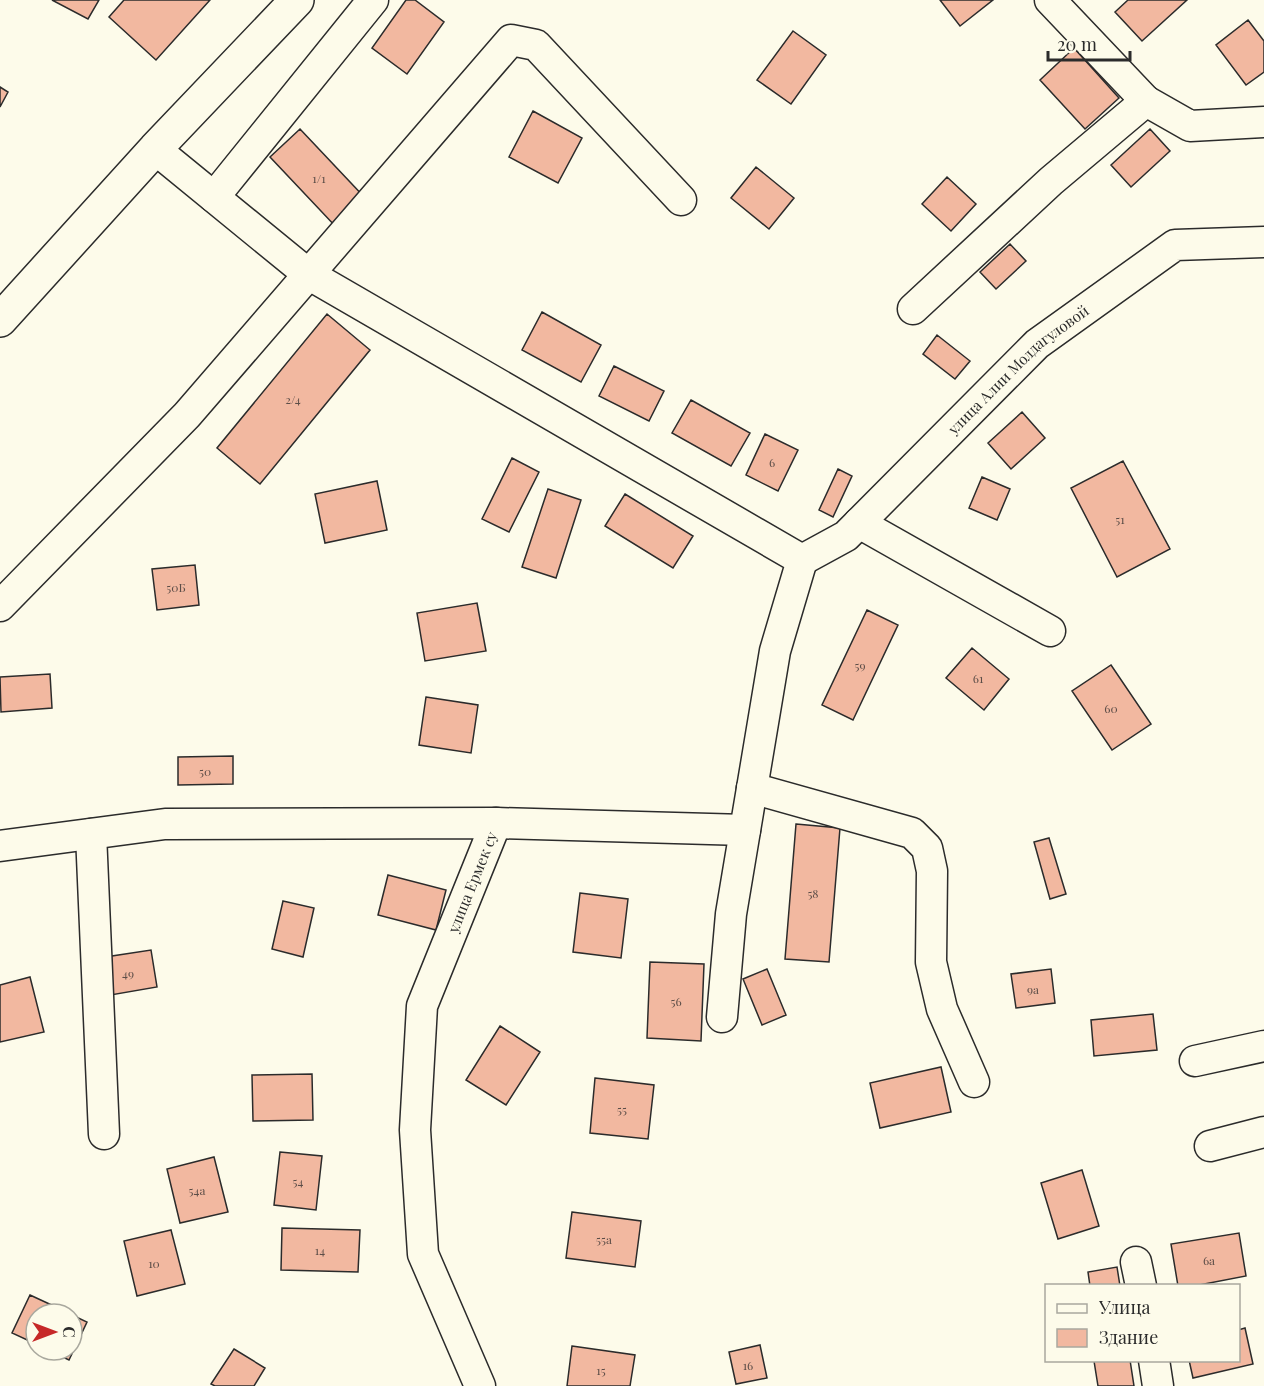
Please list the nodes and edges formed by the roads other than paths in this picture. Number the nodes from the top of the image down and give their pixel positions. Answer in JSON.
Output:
{"nodes":[{"id":1,"x":297,"y":0,"type":"edge"},
{"id":2,"x":373,"y":0,"type":"edge"},
{"id":3,"x":1050,"y":0,"type":"edge"},
{"id":4,"x":1146,"y":101,"type":"junction"},
{"id":5,"x":1264,"y":122,"type":"edge"},
{"id":6,"x":155,"y":149,"type":"junction"},
{"id":7,"x":214,"y":197,"type":"junction"},
{"id":8,"x":681,"y":200,"type":"dead end"},
{"id":9,"x":1264,"y":242,"type":"edge"},
{"id":10,"x":308,"y":274,"type":"junction"},
{"id":11,"x":913,"y":309,"type":"dead end"},
{"id":12,"x":0,"y":320,"type":"edge"},
{"id":13,"x":859,"y":523,"type":"junction"},
{"id":14,"x":802,"y":560,"type":"junction"},
{"id":15,"x":0,"y":606,"type":"edge"},
{"id":16,"x":1050,"y":631,"type":"dead end"},
{"id":17,"x":752,"y":788,"type":"junction"},
{"id":18,"x":496,"y":823,"type":"junction"},
{"id":19,"x":745,"y":830,"type":"junction"},
{"id":20,"x":91,"y":834,"type":"junction"},
{"id":21,"x":0,"y":846,"type":"edge"},
{"id":22,"x":722,"y":1017,"type":"dead end"},
{"id":23,"x":1264,"y":1046,"type":"edge"},
{"id":24,"x":1195,"y":1061,"type":"dead end"},
{"id":25,"x":974,"y":1082,"type":"dead end"},
{"id":26,"x":1264,"y":1132,"type":"edge"},
{"id":27,"x":104,"y":1134,"type":"dead end"},
{"id":28,"x":1210,"y":1146,"type":"dead end"},
{"id":29,"x":1154,"y":1362,"type":"edge"},
{"id":30,"x":480,"y":1386,"type":"edge"},
{"id":31,"x":1158,"y":1386,"type":"edge"}],
"edges":[{"from":1,"to":6,"type":"highway"},
{"from":2,"to":7,"type":"street"},
{"from":3,"to":4,"type":"street"},
{"from":4,"to":5,"type":"street"},
{"from":4,"to":11,"type":"street"},
{"from":6,"to":7,"type":"street"},
{"from":6,"to":12,"type":"highway"},
{"from":7,"to":10,"type":"street"},
{"from":8,"to":10,"type":"street"},
{"from":9,"to":13,"type":"street","name":"улица Алии Молдагуловой"},
{"from":10,"to":14,"type":"street"},
{"from":10,"to":15,"type":"street"},
{"from":13,"to":14,"type":"street","name":"улица Алии Молдагуловой"},
{"from":13,"to":16,"type":"street"},
{"from":14,"to":17,"type":"street"},
{"from":17,"to":19,"type":"street"},
{"from":17,"to":25,"type":"street"},
{"from":18,"to":19,"type":"street"},
{"from":18,"to":20,"type":"street","name":"улица Ермек су"},
{"from":18,"to":30,"type":"street","name":"улица Ермек су"},
{"from":19,"to":22,"type":"street"},
{"from":20,"to":21,"type":"street","name":"улица Ермек су"},
{"from":20,"to":27,"type":"street"},
{"from":23,"to":24,"type":"street"},
{"from":26,"to":28,"type":"street"},
{"from":29,"to":31,"type":"street"}]}
